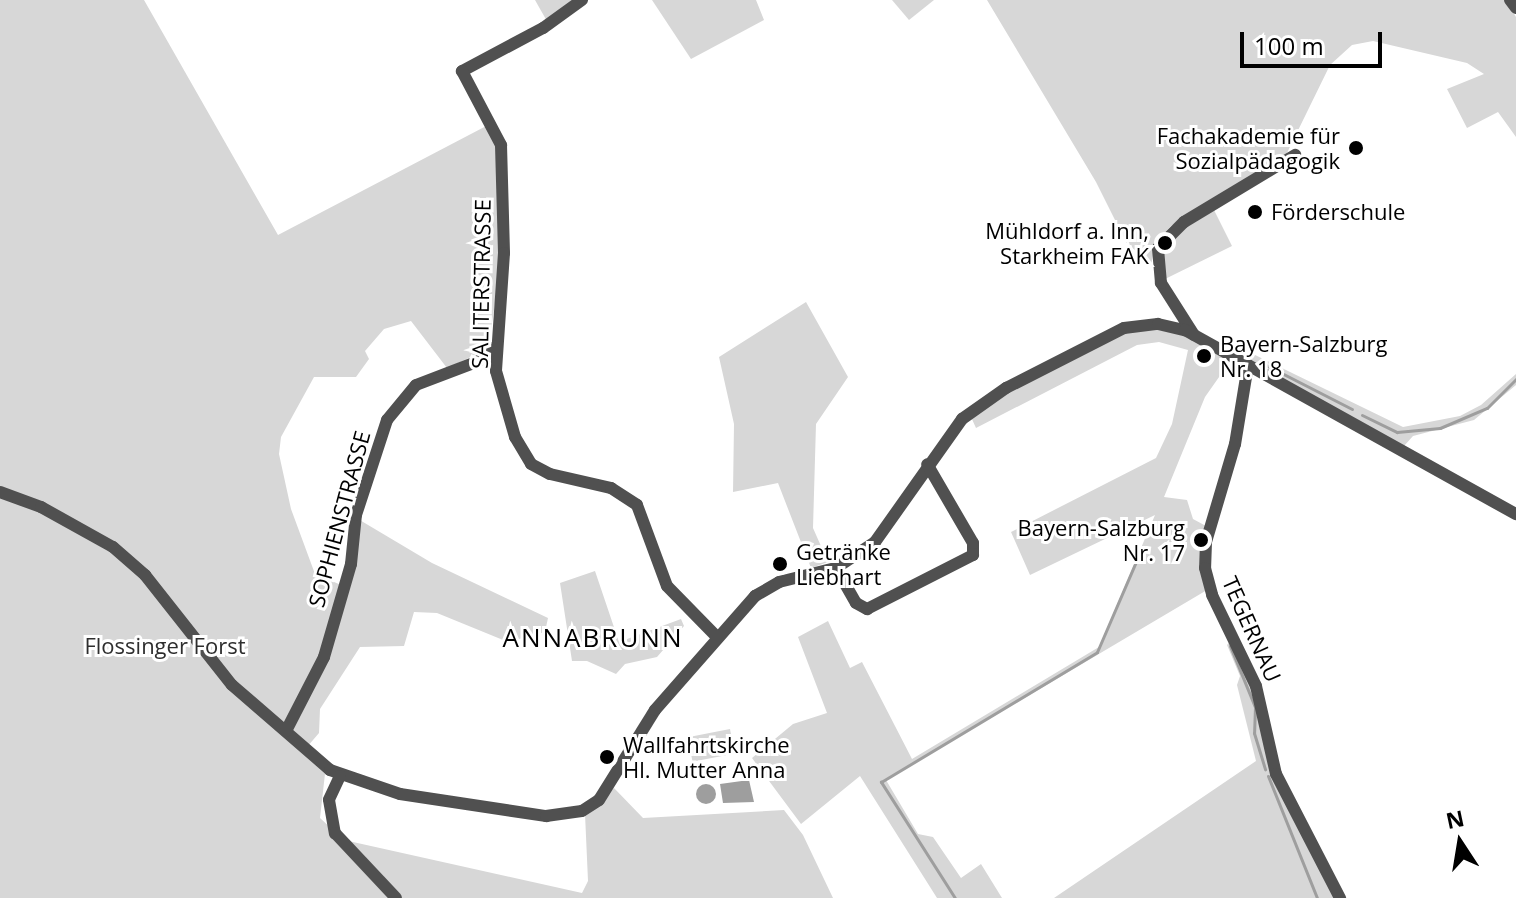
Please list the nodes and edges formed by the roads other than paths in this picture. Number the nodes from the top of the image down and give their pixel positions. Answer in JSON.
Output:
{"nodes":[{"id":1,"x":582,"y":0,"type":"edge"},
{"id":2,"x":1510,"y":0,"type":"edge"},
{"id":3,"x":1516,"y":8,"type":"edge"},
{"id":4,"x":1295,"y":155,"type":"dead end"},
{"id":5,"x":1194,"y":335,"type":"junction"},
{"id":6,"x":496,"y":346,"type":"junction"},
{"id":7,"x":479,"y":361,"type":"junction"},
{"id":8,"x":1248,"y":365,"type":"junction"},
{"id":9,"x":496,"y":371,"type":"junction"},
{"id":10,"x":927,"y":464,"type":"junction"},
{"id":11,"x":0,"y":492,"type":"edge"},
{"id":12,"x":1516,"y":514,"type":"edge"},
{"id":13,"x":836,"y":568,"type":"junction"},
{"id":14,"x":717,"y":637,"type":"junction"},
{"id":15,"x":286,"y":731,"type":"junction"},
{"id":16,"x":340,"y":776,"type":"junction"},
{"id":17,"x":396,"y":898,"type":"edge"},
{"id":18,"x":1340,"y":898,"type":"edge"}],
"edges":[{"from":1,"to":6,"type":"street","name":"SALITERSTRASSE"},
{"from":2,"to":3,"type":"street"},
{"from":4,"to":5,"type":"street"},
{"from":5,"to":8,"type":"street"},
{"from":5,"to":10,"type":"street"},
{"from":6,"to":7,"type":"street","name":"SOPHIENSTRASSE"},
{"from":6,"to":9,"type":"street","name":"SALITERSTRASSE"},
{"from":7,"to":9,"type":"street"},
{"from":7,"to":15,"type":"street","name":"SOPHIENSTRASSE"},
{"from":8,"to":12,"type":"street"},
{"from":8,"to":18,"type":"street","name":"TEGERNAU"},
{"from":9,"to":14,"type":"street","name":"SALITERSTRASSE"},
{"from":10,"to":13,"type":"street"},
{"from":10,"to":13,"type":"street"},
{"from":11,"to":15,"type":"street"},
{"from":13,"to":14,"type":"street"},
{"from":14,"to":16,"type":"street"},
{"from":15,"to":16,"type":"street"},
{"from":16,"to":17,"type":"street"}]}
